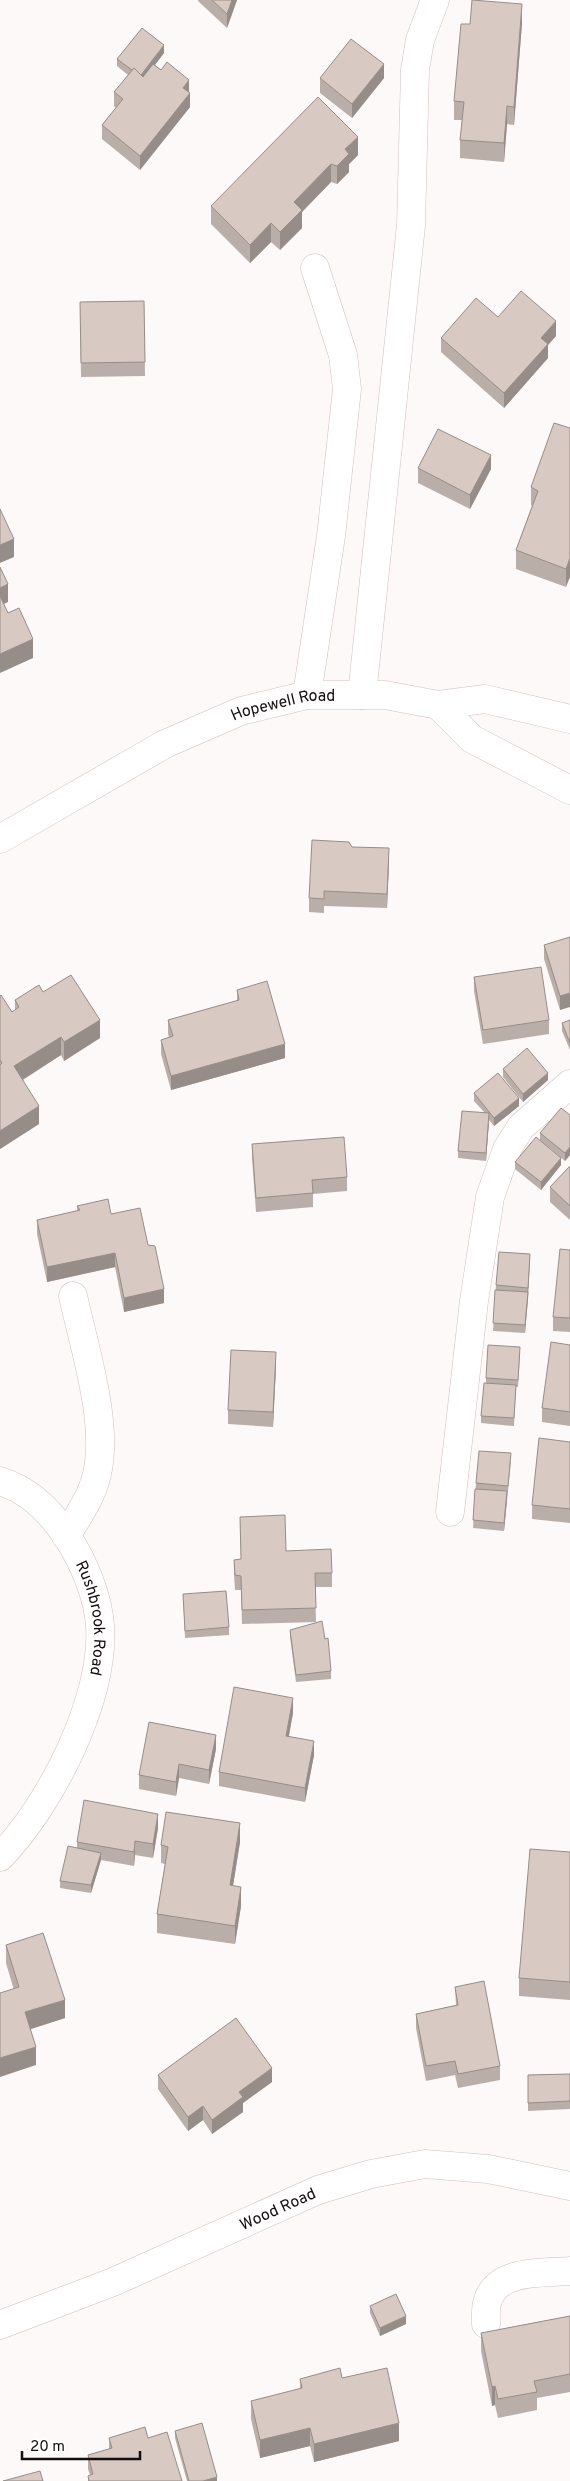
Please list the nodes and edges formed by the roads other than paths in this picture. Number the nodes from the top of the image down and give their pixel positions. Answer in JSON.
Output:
{"nodes":[{"id":1,"x":435,"y":0,"type":"edge"},
{"id":2,"x":315,"y":268,"type":"dead end"},
{"id":3,"x":362,"y":694,"type":"junction"},
{"id":4,"x":307,"y":695,"type":"junction"},
{"id":5,"x":438,"y":705,"type":"junction"},
{"id":6,"x":570,"y":719,"type":"edge"},
{"id":7,"x":570,"y":790,"type":"edge"},
{"id":8,"x":0,"y":839,"type":"edge"},
{"id":9,"x":570,"y":1084,"type":"edge"},
{"id":10,"x":73,"y":1296,"type":"dead end"},
{"id":11,"x":0,"y":1480,"type":"edge"},
{"id":12,"x":450,"y":1512,"type":"dead end"},
{"id":13,"x":66,"y":1536,"type":"junction"},
{"id":14,"x":0,"y":1857,"type":"edge"},
{"id":15,"x":570,"y":2186,"type":"edge"},
{"id":16,"x":570,"y":2271,"type":"edge"},
{"id":17,"x":486,"y":2324,"type":"dead end"},
{"id":18,"x":0,"y":2325,"type":"edge"}],
"edges":[{"from":1,"to":3,"type":"street"},
{"from":2,"to":4,"type":"street"},
{"from":3,"to":4,"type":"street","name":"Hopewell Road"},
{"from":3,"to":5,"type":"street","name":"Hopewell Road"},
{"from":4,"to":8,"type":"street","name":"Hopewell Road"},
{"from":5,"to":6,"type":"street"},
{"from":5,"to":7,"type":"street"},
{"from":9,"to":12,"type":"street"},
{"from":10,"to":13,"type":"street"},
{"from":11,"to":13,"type":"street","name":"Rushbrook Road"},
{"from":13,"to":14,"type":"street","name":"Rushbrook Road"},
{"from":15,"to":18,"type":"street","name":"Wood Road"},
{"from":16,"to":17,"type":"street"}]}
